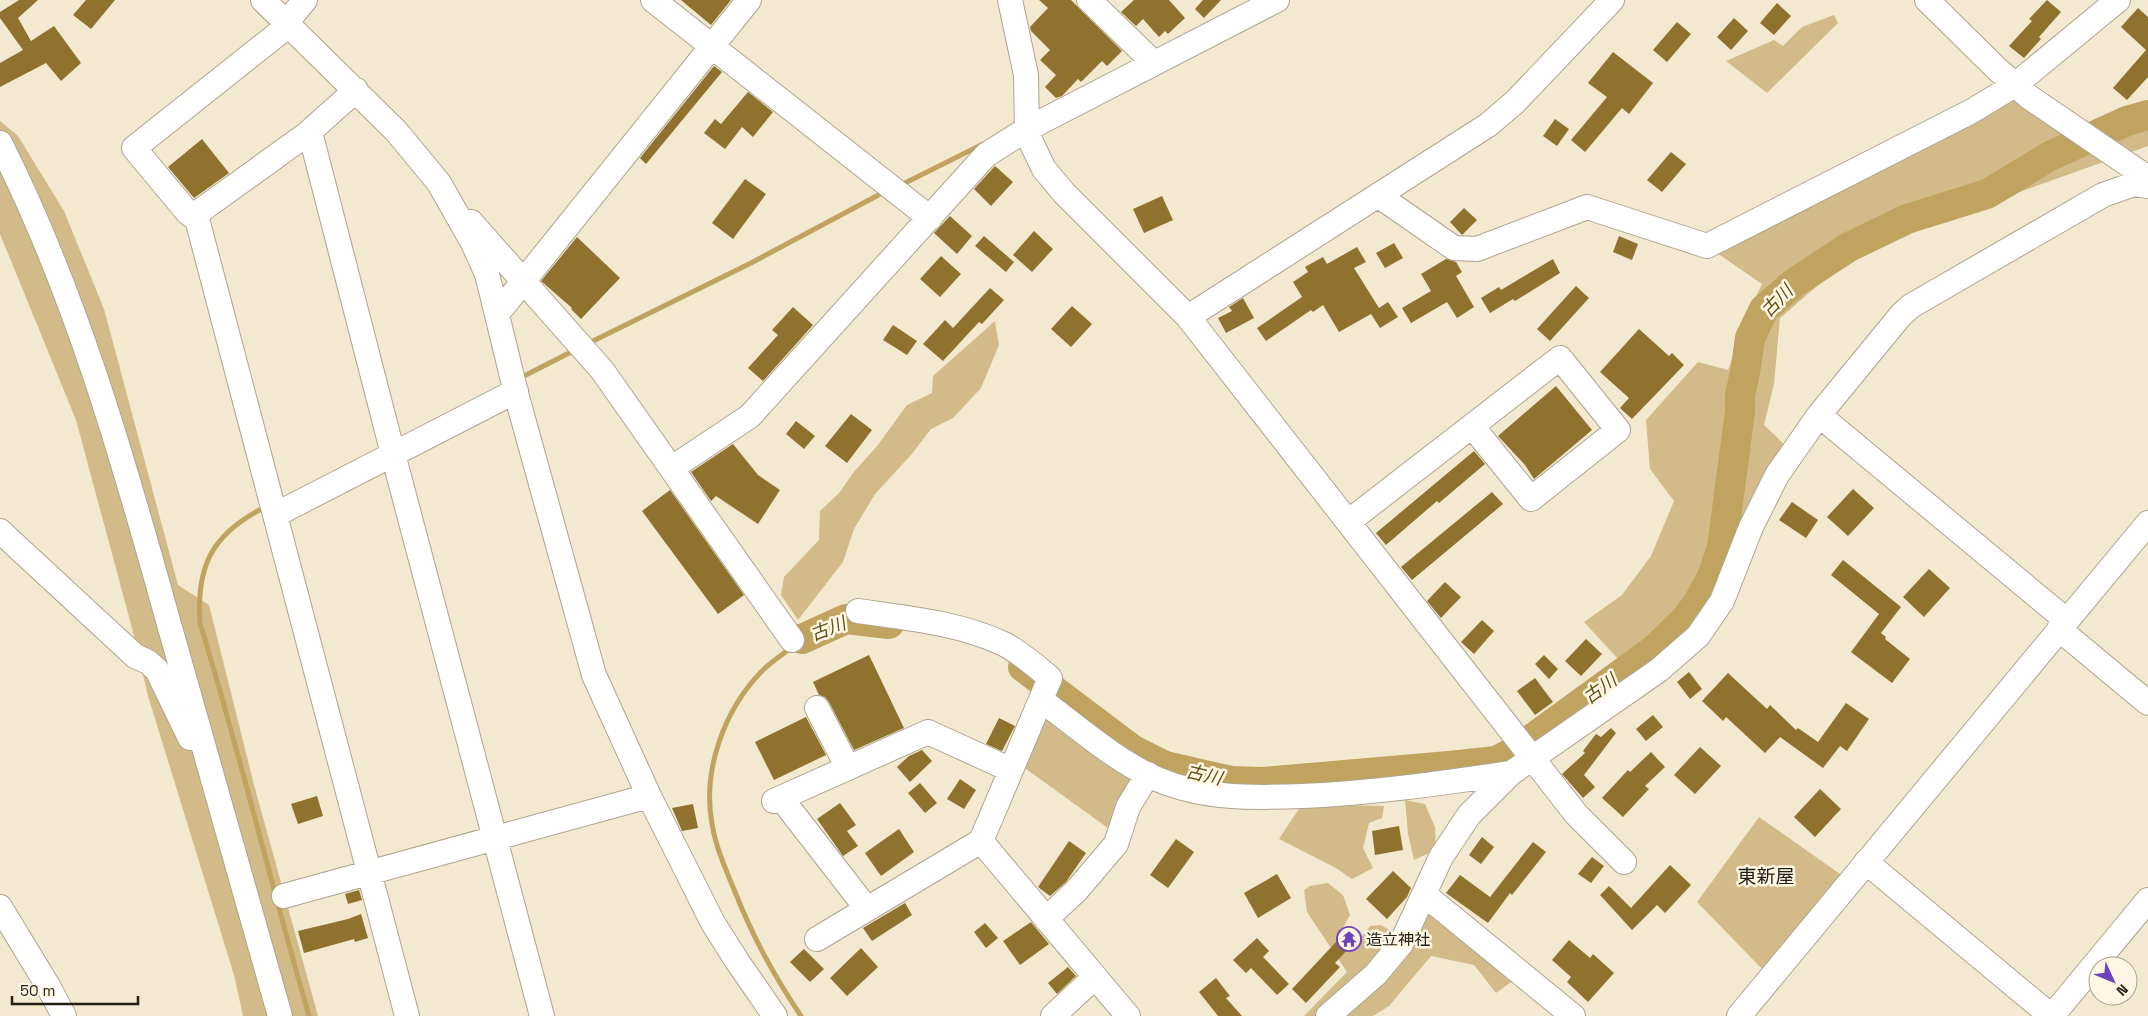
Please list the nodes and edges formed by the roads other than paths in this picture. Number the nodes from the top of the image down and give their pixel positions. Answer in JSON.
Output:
{"nodes":[{"id":1,"x":263,"y":0,"type":"edge"},
{"id":2,"x":305,"y":0,"type":"edge"},
{"id":3,"x":654,"y":0,"type":"edge"},
{"id":4,"x":749,"y":0,"type":"edge"},
{"id":5,"x":1010,"y":0,"type":"edge"},
{"id":6,"x":1277,"y":0,"type":"edge"},
{"id":7,"x":1612,"y":0,"type":"edge"},
{"id":8,"x":1927,"y":0,"type":"edge"},
{"id":9,"x":2118,"y":0,"type":"edge"},
{"id":10,"x":1101,"y":4,"type":"edge"},
{"id":11,"x":288,"y":24,"type":"junction"},
{"id":12,"x":712,"y":47,"type":"junction"},
{"id":13,"x":1154,"y":63,"type":"junction"},
{"id":14,"x":2015,"y":85,"type":"junction"},
{"id":15,"x":356,"y":90,"type":"junction"},
{"id":16,"x":1027,"y":129,"type":"junction"},
{"id":17,"x":310,"y":132,"type":"junction"},
{"id":18,"x":0,"y":143,"type":"edge"},
{"id":19,"x":2148,"y":178,"type":"edge"},
{"id":20,"x":439,"y":183,"type":"junction"},
{"id":21,"x":2148,"y":186,"type":"edge"},
{"id":22,"x":1380,"y":196,"type":"junction"},
{"id":23,"x":930,"y":218,"type":"junction"},
{"id":24,"x":197,"y":219,"type":"junction"},
{"id":25,"x":523,"y":282,"type":"junction"},
{"id":26,"x":497,"y":314,"type":"junction"},
{"id":27,"x":1188,"y":316,"type":"junction"},
{"id":28,"x":514,"y":384,"type":"junction"},
{"id":29,"x":1819,"y":415,"type":"junction"},
{"id":30,"x":1472,"y":426,"type":"junction"},
{"id":31,"x":390,"y":446,"type":"junction"},
{"id":32,"x":672,"y":468,"type":"junction"},
{"id":33,"x":272,"y":505,"type":"junction"},
{"id":34,"x":1348,"y":522,"type":"junction"},
{"id":35,"x":2148,"y":523,"type":"edge"},
{"id":36,"x":0,"y":532,"type":"edge"},
{"id":37,"x":858,"y":611,"type":"dead end"},
{"id":38,"x":2062,"y":625,"type":"junction"},
{"id":39,"x":792,"y":640,"type":"dead end"},
{"id":40,"x":1041,"y":700,"type":"junction"},
{"id":41,"x":2148,"y":703,"type":"edge"},
{"id":42,"x":817,"y":708,"type":"dead end"},
{"id":43,"x":1532,"y":758,"type":"junction"},
{"id":44,"x":208,"y":762,"type":"junction"},
{"id":45,"x":848,"y":768,"type":"junction"},
{"id":46,"x":1011,"y":770,"type":"junction"},
{"id":47,"x":1511,"y":773,"type":"junction"},
{"id":48,"x":1148,"y":774,"type":"junction"},
{"id":49,"x":649,"y":796,"type":"junction"},
{"id":50,"x":495,"y":838,"type":"junction"},
{"id":51,"x":981,"y":841,"type":"junction"},
{"id":52,"x":1624,"y":862,"type":"dead end"},
{"id":53,"x":1866,"y":862,"type":"junction"},
{"id":54,"x":369,"y":872,"type":"junction"},
{"id":55,"x":1425,"y":895,"type":"junction"},
{"id":56,"x":284,"y":896,"type":"dead end"},
{"id":57,"x":2148,"y":900,"type":"edge"},
{"id":58,"x":0,"y":907,"type":"edge"},
{"id":59,"x":867,"y":908,"type":"junction"},
{"id":60,"x":1046,"y":919,"type":"junction"},
{"id":61,"x":817,"y":939,"type":"dead end"},
{"id":62,"x":1095,"y":976,"type":"junction"},
{"id":63,"x":772,"y":1015,"type":"edge"},
{"id":64,"x":64,"y":1016,"type":"edge"},
{"id":65,"x":280,"y":1016,"type":"edge"},
{"id":66,"x":407,"y":1016,"type":"edge"},
{"id":67,"x":542,"y":1016,"type":"edge"},
{"id":68,"x":1053,"y":1016,"type":"edge"},
{"id":69,"x":1128,"y":1016,"type":"edge"},
{"id":70,"x":1328,"y":1016,"type":"edge"},
{"id":71,"x":1573,"y":1016,"type":"edge"},
{"id":72,"x":1739,"y":1016,"type":"edge"},
{"id":73,"x":2052,"y":1016,"type":"edge"}],
"edges":[{"from":1,"to":11,"type":"street"},
{"from":2,"to":11,"type":"street"},
{"from":3,"to":12,"type":"street"},
{"from":4,"to":12,"type":"street"},
{"from":5,"to":16,"type":"street"},
{"from":6,"to":13,"type":"street"},
{"from":7,"to":22,"type":"street"},
{"from":8,"to":14,"type":"street"},
{"from":9,"to":14,"type":"street"},
{"from":10,"to":13,"type":"street"},
{"from":11,"to":15,"type":"street"},
{"from":11,"to":24,"type":"street"},
{"from":12,"to":23,"type":"street"},
{"from":12,"to":25,"type":"street"},
{"from":13,"to":16,"type":"street"},
{"from":14,"to":19,"type":"street"},
{"from":14,"to":22,"type":"street"},
{"from":15,"to":17,"type":"street"},
{"from":15,"to":20,"type":"street"},
{"from":16,"to":23,"type":"street"},
{"from":16,"to":27,"type":"street"},
{"from":17,"to":24,"type":"street"},
{"from":17,"to":31,"type":"street"},
{"from":18,"to":44,"type":"street"},
{"from":20,"to":25,"type":"street"},
{"from":20,"to":26,"type":"street"},
{"from":21,"to":29,"type":"street"},
{"from":22,"to":27,"type":"street"},
{"from":23,"to":32,"type":"street"},
{"from":24,"to":33,"type":"street"},
{"from":25,"to":26,"type":"street"},
{"from":25,"to":32,"type":"street"},
{"from":26,"to":28,"type":"street"},
{"from":27,"to":34,"type":"street"},
{"from":28,"to":31,"type":"street"},
{"from":28,"to":49,"type":"street"},
{"from":29,"to":38,"type":"street"},
{"from":29,"to":43,"type":"street"},
{"from":30,"to":30,"type":"street"},
{"from":30,"to":34,"type":"street"},
{"from":31,"to":33,"type":"street"},
{"from":31,"to":50,"type":"street"},
{"from":32,"to":39,"type":"street"},
{"from":33,"to":54,"type":"street"},
{"from":34,"to":43,"type":"street"},
{"from":35,"to":38,"type":"street"},
{"from":36,"to":44,"type":"street"},
{"from":37,"to":40,"type":"street"},
{"from":38,"to":41,"type":"street"},
{"from":38,"to":53,"type":"street"},
{"from":40,"to":46,"type":"street"},
{"from":40,"to":48,"type":"street"},
{"from":42,"to":45,"type":"street"},
{"from":43,"to":47,"type":"street"},
{"from":43,"to":52,"type":"street"},
{"from":44,"to":65,"type":"street"},
{"from":45,"to":46,"type":"street"},
{"from":45,"to":59,"type":"street"},
{"from":46,"to":51,"type":"street"},
{"from":47,"to":48,"type":"street"},
{"from":47,"to":55,"type":"street"},
{"from":48,"to":60,"type":"street"},
{"from":49,"to":50,"type":"street"},
{"from":49,"to":63,"type":"street"},
{"from":50,"to":54,"type":"street"},
{"from":50,"to":67,"type":"street"},
{"from":51,"to":59,"type":"street"},
{"from":51,"to":60,"type":"street"},
{"from":53,"to":72,"type":"street"},
{"from":53,"to":73,"type":"street"},
{"from":54,"to":56,"type":"street"},
{"from":54,"to":66,"type":"street"},
{"from":55,"to":70,"type":"street"},
{"from":55,"to":71,"type":"street"},
{"from":57,"to":73,"type":"street"},
{"from":58,"to":64,"type":"street"},
{"from":59,"to":61,"type":"street"},
{"from":60,"to":62,"type":"street"},
{"from":62,"to":68,"type":"street"},
{"from":62,"to":69,"type":"street"}]}
